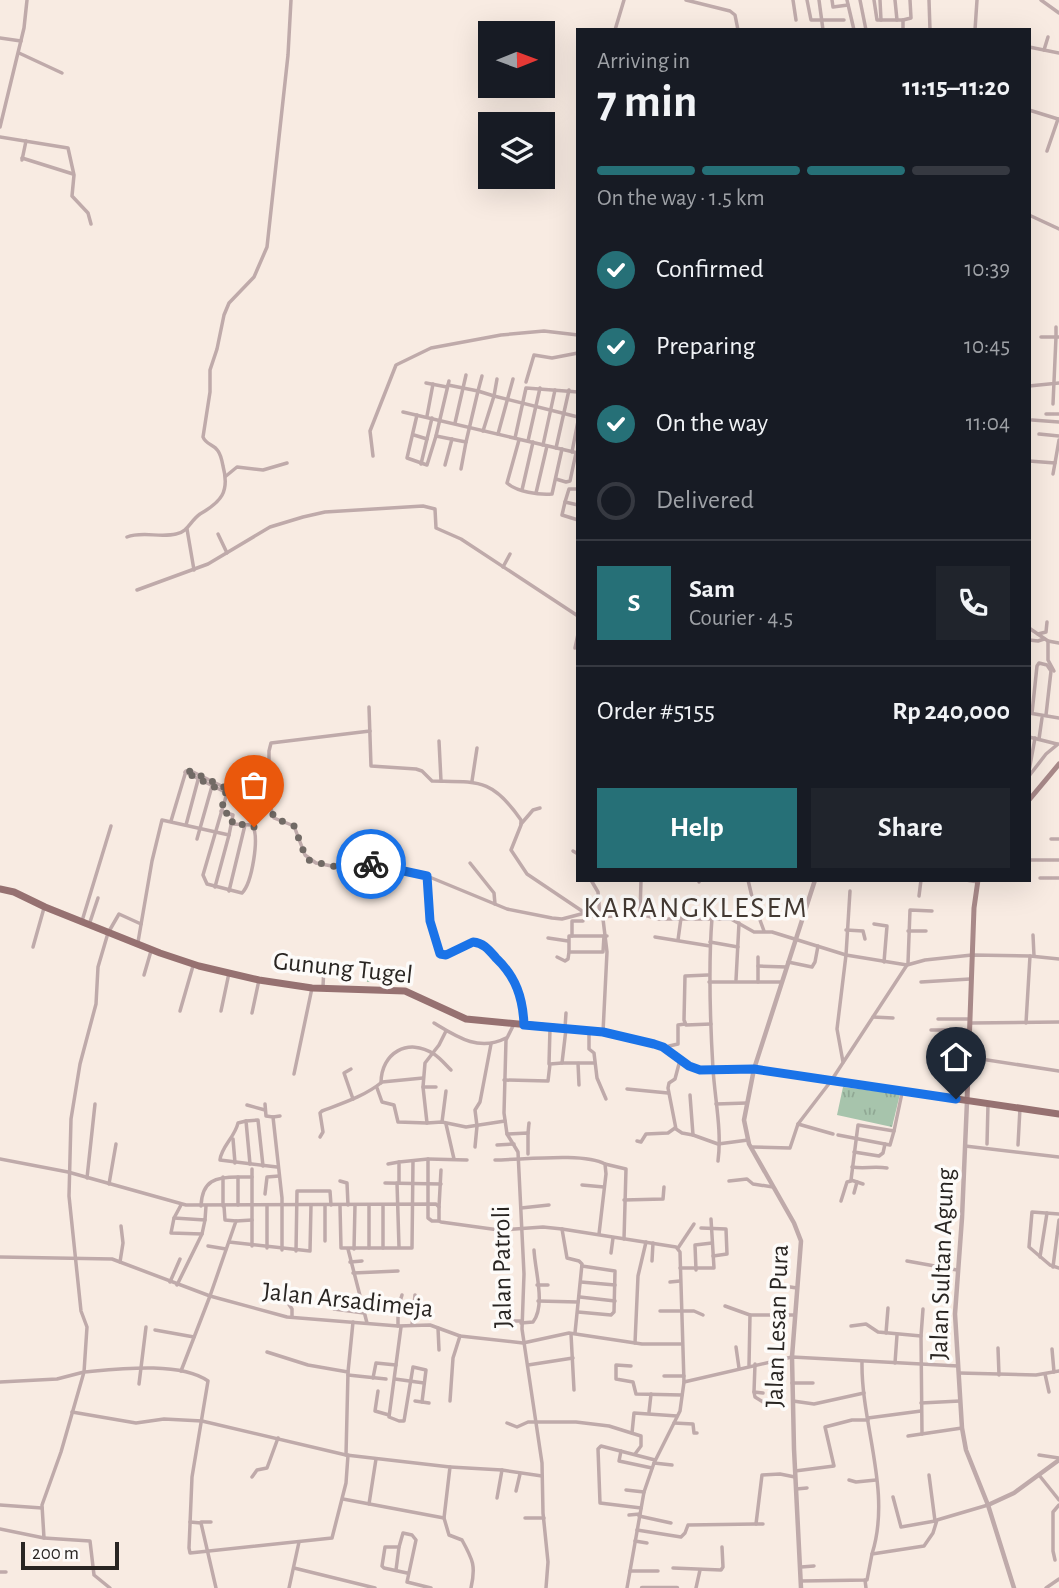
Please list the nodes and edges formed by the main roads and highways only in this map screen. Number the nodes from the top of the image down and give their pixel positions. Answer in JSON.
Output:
{"nodes":[{"id":1,"x":1059,"y":764,"type":"edge"},
{"id":2,"x":1031,"y":798,"type":"edge"},
{"id":3,"x":978,"y":882,"type":"edge"},
{"id":4,"x":0,"y":889,"type":"edge"},
{"id":5,"x":967,"y":1101,"type":"junction"},
{"id":6,"x":1059,"y":1114,"type":"edge"}],
"edges":[{"from":1,"to":2,"type":"main road"},
{"from":3,"to":5,"type":"main road"},
{"from":4,"to":5,"type":"main road","name":"Gunung Tugel"},
{"from":5,"to":6,"type":"main road"}]}
